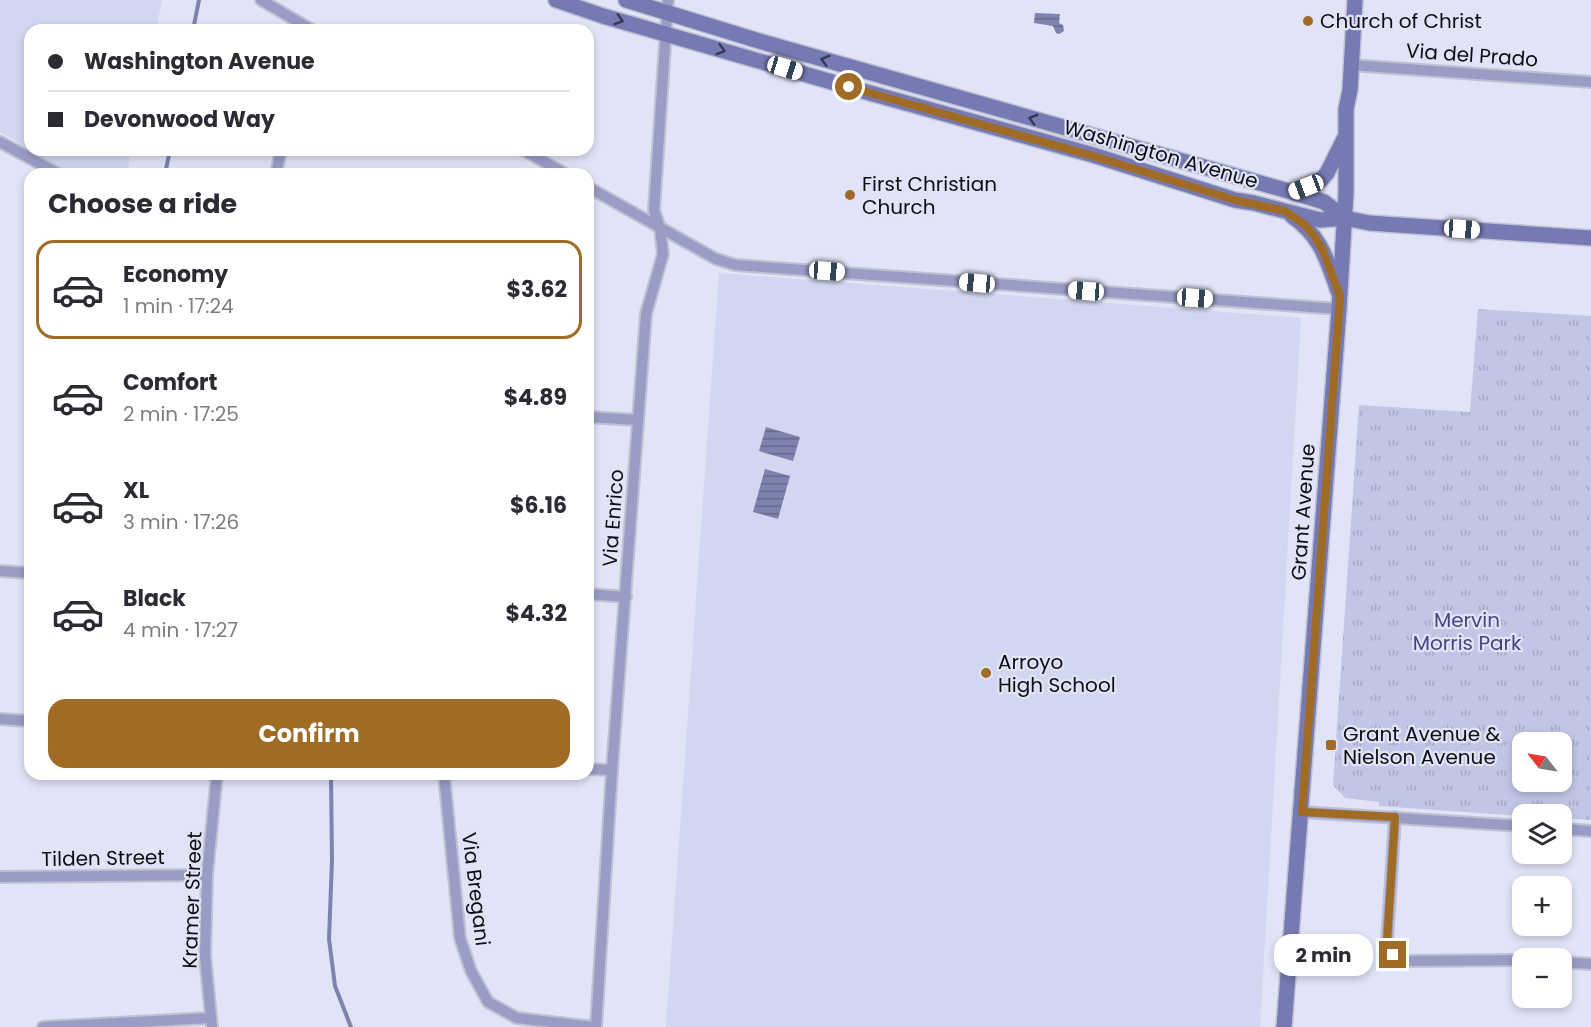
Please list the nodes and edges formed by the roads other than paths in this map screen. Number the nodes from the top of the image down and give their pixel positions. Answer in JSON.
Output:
{"nodes":[{"id":1,"x":261,"y":0,"type":"edge"},
{"id":2,"x":556,"y":0,"type":"edge"},
{"id":3,"x":626,"y":0,"type":"edge"},
{"id":4,"x":1355,"y":0,"type":"edge"},
{"id":5,"x":667,"y":7,"type":"edge"},
{"id":6,"x":302,"y":24,"type":"edge"},
{"id":7,"x":665,"y":34,"type":"junction"},
{"id":8,"x":1351,"y":65,"type":"junction"},
{"id":9,"x":1591,"y":82,"type":"edge"},
{"id":10,"x":1345,"y":136,"type":"junction"},
{"id":11,"x":0,"y":143,"type":"edge"},
{"id":12,"x":24,"y":156,"type":"edge"},
{"id":13,"x":25,"y":156,"type":"edge"},
{"id":14,"x":534,"y":156,"type":"edge"},
{"id":15,"x":48,"y":168,"type":"edge"},
{"id":16,"x":555,"y":168,"type":"edge"},
{"id":17,"x":594,"y":190,"type":"edge"},
{"id":18,"x":1292,"y":192,"type":"junction"},
{"id":19,"x":1285,"y":211,"type":"junction"},
{"id":20,"x":1345,"y":218,"type":"junction"},
{"id":21,"x":660,"y":228,"type":"junction"},
{"id":22,"x":1591,"y":238,"type":"edge"},
{"id":23,"x":1340,"y":303,"type":"junction"},
{"id":24,"x":594,"y":417,"type":"edge"},
{"id":25,"x":638,"y":420,"type":"junction"},
{"id":26,"x":0,"y":572,"type":"edge"},
{"id":27,"x":24,"y":573,"type":"edge"},
{"id":28,"x":594,"y":594,"type":"edge"},
{"id":29,"x":626,"y":597,"type":"junction"},
{"id":30,"x":0,"y":719,"type":"edge"},
{"id":31,"x":24,"y":721,"type":"edge"},
{"id":32,"x":594,"y":769,"type":"edge"},
{"id":33,"x":612,"y":770,"type":"junction"},
{"id":34,"x":216,"y":780,"type":"edge"},
{"id":35,"x":445,"y":780,"type":"edge"},
{"id":36,"x":1302,"y":812,"type":"junction"},
{"id":37,"x":1395,"y":817,"type":"junction"},
{"id":38,"x":1512,"y":825,"type":"edge"},
{"id":39,"x":1572,"y":830,"type":"edge"},
{"id":40,"x":1591,"y":831,"type":"edge"},
{"id":41,"x":207,"y":875,"type":"junction"},
{"id":42,"x":0,"y":877,"type":"edge"},
{"id":43,"x":1512,"y":960,"type":"edge"},
{"id":44,"x":1572,"y":963,"type":"edge"},
{"id":45,"x":1591,"y":964,"type":"edge"},
{"id":46,"x":211,"y":1023,"type":"edge"},
{"id":47,"x":43,"y":1027,"type":"edge"},
{"id":48,"x":595,"y":1027,"type":"edge"},
{"id":49,"x":1284,"y":1027,"type":"edge"}],
"edges":[{"from":1,"to":6,"type":"street"},
{"from":2,"to":7,"type":"main road","name":"Washington Avenue","one_way":true},
{"from":3,"to":5,"type":"main road","name":"Washington Avenue"},
{"from":4,"to":8,"type":"main road","name":"Grant Avenue"},
{"from":5,"to":7,"type":"street","name":"Via Enrico"},
{"from":18,"to":5,"type":"main road","name":"Washington Avenue","one_way":true},
{"from":7,"to":19,"type":"main road","name":"Washington Avenue","one_way":true},
{"from":7,"to":21,"type":"street","name":"Via Enrico"},
{"from":8,"to":9,"type":"street","name":"Via del Prado"},
{"from":8,"to":10,"type":"main road","name":"Grant Avenue"},
{"from":10,"to":18,"type":"main road"},
{"from":10,"to":20,"type":"main road","name":"Grant Avenue"},
{"from":11,"to":12,"type":"street"},
{"from":13,"to":15,"type":"street"},
{"from":14,"to":16,"type":"street"},
{"from":17,"to":21,"type":"street"},
{"from":18,"to":20,"type":"main road","name":"Washington Avenue"},
{"from":19,"to":20,"type":"main road","name":"Washington Avenue"},
{"from":19,"to":23,"type":"main road"},
{"from":20,"to":22,"type":"main road"},
{"from":20,"to":23,"type":"main road","name":"Grant Avenue"},
{"from":21,"to":23,"type":"street"},
{"from":21,"to":25,"type":"street","name":"Via Enrico"},
{"from":23,"to":36,"type":"main road","name":"Grant Avenue"},
{"from":24,"to":25,"type":"street"},
{"from":25,"to":29,"type":"street","name":"Via Enrico"},
{"from":26,"to":27,"type":"street"},
{"from":28,"to":29,"type":"street"},
{"from":29,"to":33,"type":"street","name":"Via Enrico"},
{"from":30,"to":31,"type":"street"},
{"from":32,"to":33,"type":"street"},
{"from":33,"to":48,"type":"street","name":"Via Enrico"},
{"from":34,"to":41,"type":"street","name":"Kramer Street"},
{"from":35,"to":48,"type":"street","name":"Via Bregani"},
{"from":36,"to":37,"type":"street"},
{"from":36,"to":49,"type":"main road","name":"Grant Avenue"},
{"from":37,"to":38,"type":"street"},
{"from":37,"to":43,"type":"street"},
{"from":39,"to":40,"type":"street"},
{"from":41,"to":42,"type":"street","name":"Tilden Street"},
{"from":41,"to":46,"type":"street","name":"Kramer Street"},
{"from":44,"to":45,"type":"street"},
{"from":46,"to":47,"type":"street"}]}
